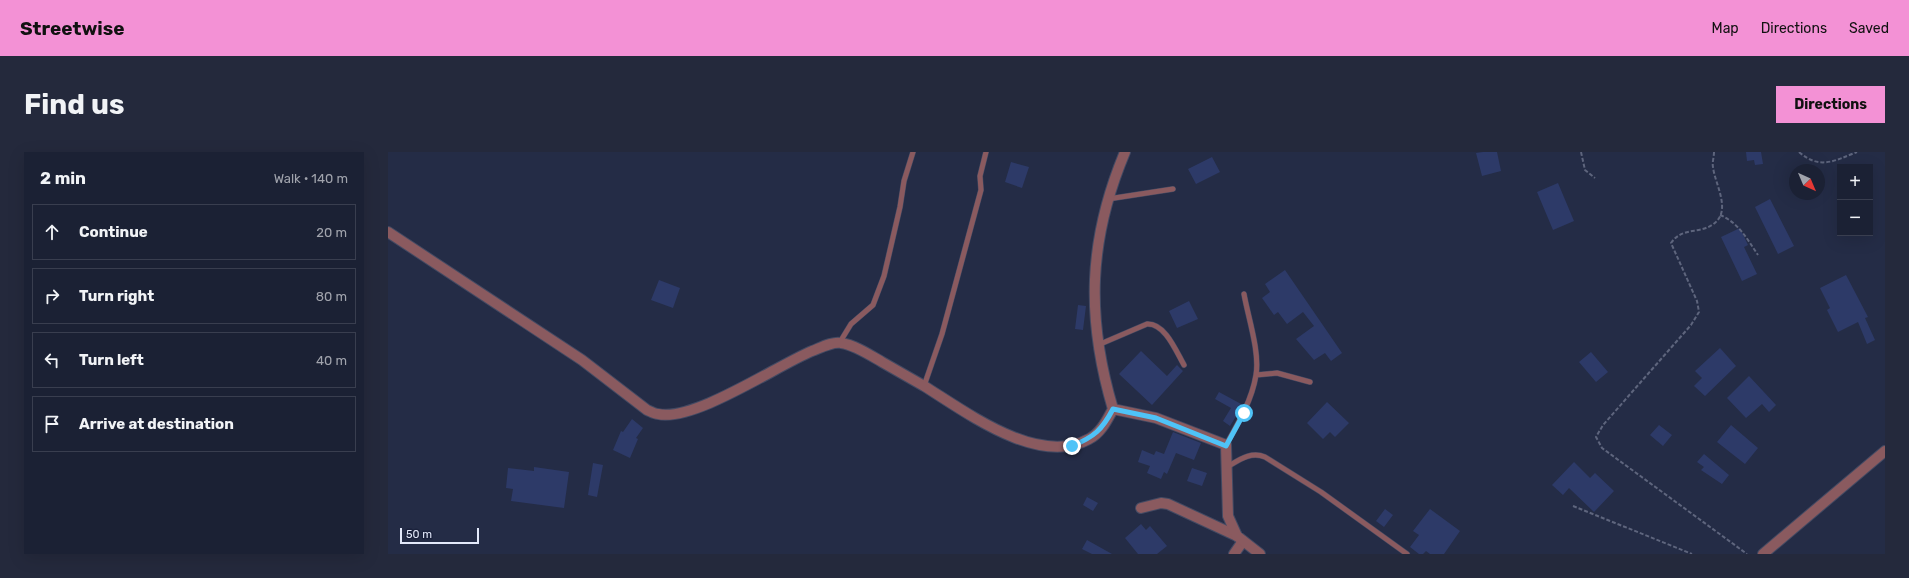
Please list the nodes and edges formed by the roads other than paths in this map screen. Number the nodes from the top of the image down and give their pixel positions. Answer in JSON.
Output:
{"nodes":[{"id":1,"x":913,"y":152,"type":"edge"},
{"id":2,"x":986,"y":152,"type":"edge"},
{"id":3,"x":1126,"y":152,"type":"edge"},
{"id":4,"x":1173,"y":189,"type":"dead end"},
{"id":5,"x":1108,"y":199,"type":"junction"},
{"id":6,"x":388,"y":232,"type":"edge"},
{"id":7,"x":1244,"y":294,"type":"dead end"},
{"id":8,"x":840,"y":342,"type":"junction"},
{"id":9,"x":1098,"y":345,"type":"junction"},
{"id":10,"x":1184,"y":365,"type":"dead end"},
{"id":11,"x":1256,"y":375,"type":"junction"},
{"id":12,"x":1310,"y":382,"type":"dead end"},
{"id":13,"x":924,"y":386,"type":"junction"},
{"id":14,"x":1113,"y":409,"type":"junction"},
{"id":15,"x":1226,"y":446,"type":"junction"},
{"id":16,"x":1885,"y":451,"type":"edge"},
{"id":17,"x":1227,"y":467,"type":"junction"},
{"id":18,"x":1141,"y":508,"type":"dead end"},
{"id":19,"x":1240,"y":538,"type":"junction"},
{"id":20,"x":1234,"y":554,"type":"edge"},
{"id":21,"x":1260,"y":554,"type":"edge"},
{"id":22,"x":1407,"y":554,"type":"edge"},
{"id":23,"x":1763,"y":554,"type":"edge"}],
"edges":[{"from":1,"to":8,"type":"lane"},
{"from":2,"to":13,"type":"lane"},
{"from":3,"to":5,"type":"street"},
{"from":4,"to":5,"type":"lane"},
{"from":5,"to":9,"type":"street"},
{"from":6,"to":8,"type":"street"},
{"from":7,"to":11,"type":"lane"},
{"from":8,"to":13,"type":"street"},
{"from":9,"to":10,"type":"lane"},
{"from":9,"to":14,"type":"street"},
{"from":11,"to":12,"type":"lane"},
{"from":11,"to":15,"type":"lane"},
{"from":13,"to":14,"type":"street"},
{"from":14,"to":15,"type":"street"},
{"from":15,"to":17,"type":"street"},
{"from":16,"to":23,"type":"street"},
{"from":17,"to":19,"type":"street"},
{"from":17,"to":22,"type":"lane"},
{"from":18,"to":19,"type":"street"},
{"from":19,"to":20,"type":"street"},
{"from":19,"to":21,"type":"street"}]}
